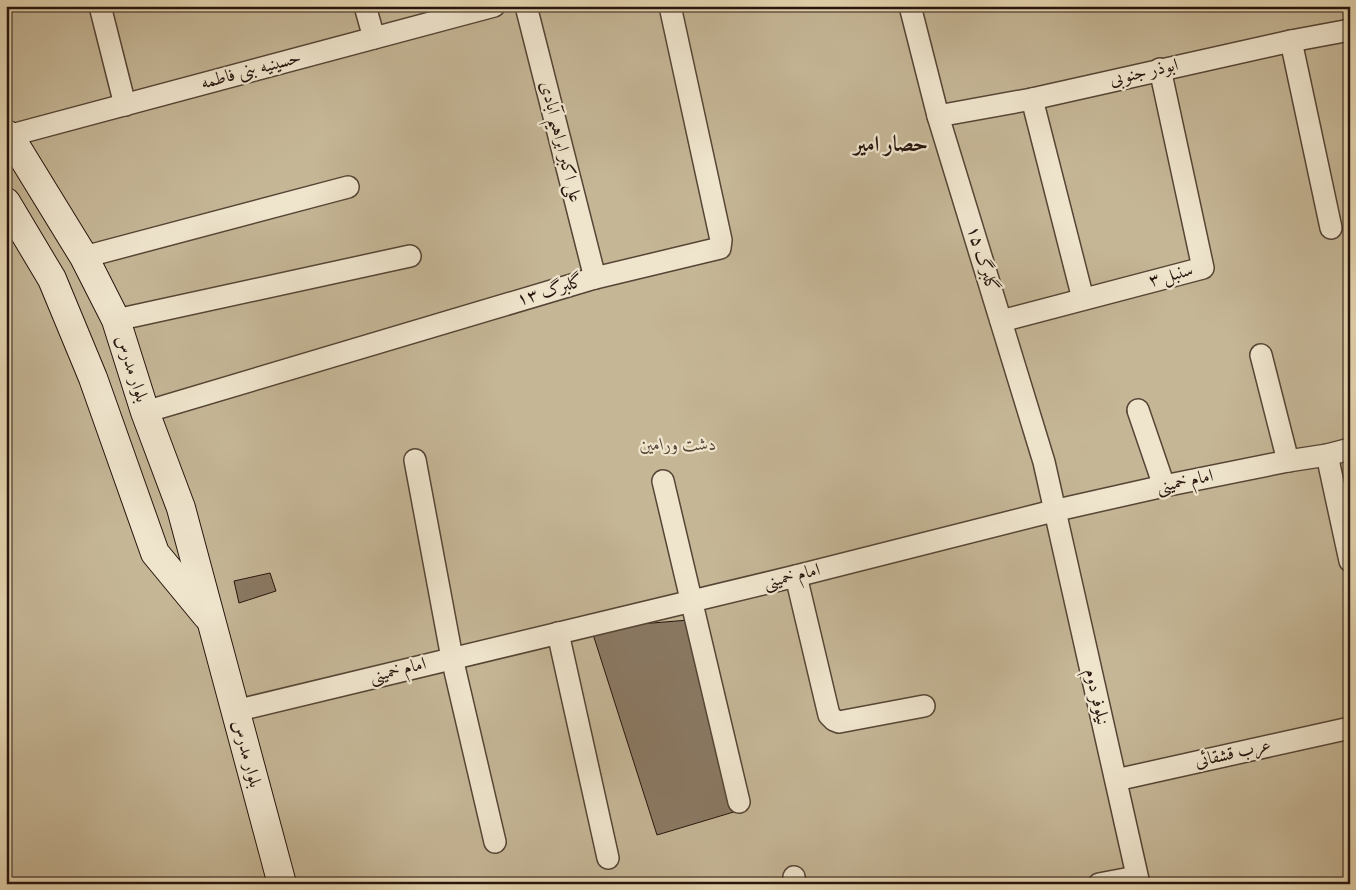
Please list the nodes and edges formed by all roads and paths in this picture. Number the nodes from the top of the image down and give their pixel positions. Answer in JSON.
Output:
{"nodes":[{"id":1,"x":100,"y":6,"type":"edge"},
{"id":2,"x":365,"y":6,"type":"edge"},
{"id":3,"x":494,"y":6,"type":"edge"},
{"id":4,"x":526,"y":6,"type":"edge"},
{"id":5,"x":910,"y":6,"type":"edge"},
{"id":6,"x":675,"y":8,"type":"edge"},
{"id":7,"x":1350,"y":30,"type":"edge"},
{"id":8,"x":374,"y":38,"type":"junction"},
{"id":9,"x":1291,"y":40,"type":"junction"},
{"id":10,"x":1160,"y":69,"type":"junction"},
{"id":11,"x":1032,"y":98,"type":"junction"},
{"id":12,"x":125,"y":105,"type":"junction"},
{"id":13,"x":938,"y":116,"type":"junction"},
{"id":14,"x":7,"y":135,"type":"edge"},
{"id":15,"x":348,"y":187,"type":"dead end"},
{"id":16,"x":6,"y":202,"type":"edge"},
{"id":17,"x":1331,"y":228,"type":"dead end"},
{"id":18,"x":410,"y":256,"type":"dead end"},
{"id":19,"x":84,"y":257,"type":"junction"},
{"id":20,"x":595,"y":278,"type":"junction"},
{"id":21,"x":1083,"y":299,"type":"junction"},
{"id":22,"x":116,"y":320,"type":"junction"},
{"id":23,"x":1001,"y":321,"type":"junction"},
{"id":24,"x":1260,"y":356,"type":"dead end"},
{"id":25,"x":1138,"y":410,"type":"dead end"},
{"id":26,"x":145,"y":412,"type":"junction"},
{"id":27,"x":1350,"y":449,"type":"edge"},
{"id":28,"x":1327,"y":455,"type":"junction"},
{"id":29,"x":415,"y":460,"type":"dead end"},
{"id":30,"x":1288,"y":461,"type":"junction"},
{"id":31,"x":663,"y":481,"type":"dead end"},
{"id":32,"x":1164,"y":486,"type":"junction"},
{"id":33,"x":1054,"y":510,"type":"junction"},
{"id":34,"x":1350,"y":562,"type":"edge"},
{"id":35,"x":796,"y":576,"type":"junction"},
{"id":36,"x":690,"y":601,"type":"junction"},
{"id":37,"x":213,"y":623,"type":"junction"},
{"id":38,"x":558,"y":633,"type":"junction"},
{"id":39,"x":452,"y":658,"type":"junction"},
{"id":40,"x":924,"y":706,"type":"dead end"},
{"id":41,"x":235,"y":712,"type":"junction"},
{"id":42,"x":1350,"y":728,"type":"edge"},
{"id":43,"x":1116,"y":780,"type":"junction"},
{"id":44,"x":739,"y":802,"type":"dead end"},
{"id":45,"x":495,"y":842,"type":"dead end"},
{"id":46,"x":608,"y":858,"type":"dead end"},
{"id":47,"x":1137,"y":880,"type":"edge"},
{"id":48,"x":282,"y":884,"type":"edge"},
{"id":49,"x":1099,"y":884,"type":"edge"}],
"edges":[{"from":1,"to":12,"type":"street"},
{"from":2,"to":8,"type":"street"},
{"from":3,"to":8,"type":"street","name":"حسینیه بنی فاطمه"},
{"from":4,"to":20,"type":"street","name":"علی اکبر ابراهیم آبادی"},
{"from":5,"to":13,"type":"street","name":"گلبرگ ۱۵"},
{"from":6,"to":20,"type":"street","name":"گلبرگ ۱۳"},
{"from":7,"to":9,"type":"street","name":"ابوذر جنوبی"},
{"from":8,"to":12,"type":"street","name":"حسینیه بنی فاطمه"},
{"from":9,"to":10,"type":"street","name":"ابوذر جنوبی"},
{"from":9,"to":17,"type":"street"},
{"from":10,"to":11,"type":"street","name":"ابوذر جنوبی"},
{"from":10,"to":21,"type":"street","name":"سنبل ۳"},
{"from":11,"to":13,"type":"street","name":"ابوذر جنوبی"},
{"from":11,"to":21,"type":"street"},
{"from":12,"to":14,"type":"street","name":"حسینیه بنی فاطمه"},
{"from":13,"to":23,"type":"street","name":"گلبرگ ۱۵"},
{"from":14,"to":19,"type":"main road","name":"بلوار مدرس"},
{"from":15,"to":19,"type":"street"},
{"from":16,"to":37,"type":"main road","name":"بلوار مدرس"},
{"from":18,"to":22,"type":"street"},
{"from":19,"to":22,"type":"main road","name":"بلوار مدرس"},
{"from":20,"to":26,"type":"street","name":"گلبرگ ۱۳"},
{"from":21,"to":23,"type":"street","name":"سنبل ۳"},
{"from":22,"to":26,"type":"main road","name":"بلوار مدرس"},
{"from":23,"to":33,"type":"street","name":"گلبرگ ۱۵"},
{"from":24,"to":30,"type":"street"},
{"from":25,"to":32,"type":"street"},
{"from":26,"to":37,"type":"main road","name":"بلوار مدرس"},
{"from":27,"to":28,"type":"street","name":"امام خمینی"},
{"from":28,"to":30,"type":"street","name":"امام خمینی"},
{"from":28,"to":34,"type":"street"},
{"from":29,"to":39,"type":"street"},
{"from":30,"to":32,"type":"street","name":"امام خمینی"},
{"from":31,"to":36,"type":"street"},
{"from":32,"to":33,"type":"street","name":"امام خمینی"},
{"from":33,"to":35,"type":"street","name":"امام خمینی"},
{"from":33,"to":43,"type":"street","name":"نیلوفر دوم"},
{"from":35,"to":36,"type":"street","name":"امام خمینی"},
{"from":35,"to":40,"type":"street"},
{"from":36,"to":38,"type":"street","name":"امام خمینی"},
{"from":36,"to":44,"type":"street"},
{"from":37,"to":41,"type":"main road","name":"بلوار مدرس"},
{"from":38,"to":39,"type":"street","name":"امام خمینی"},
{"from":38,"to":46,"type":"street"},
{"from":39,"to":41,"type":"street","name":"امام خمینی"},
{"from":39,"to":45,"type":"street"},
{"from":41,"to":48,"type":"main road","name":"بلوار مدرس"},
{"from":42,"to":43,"type":"street","name":"عرب قشقائی"},
{"from":43,"to":47,"type":"street","name":"نیلوفر دوم"},
{"from":47,"to":49,"type":"street"}]}
